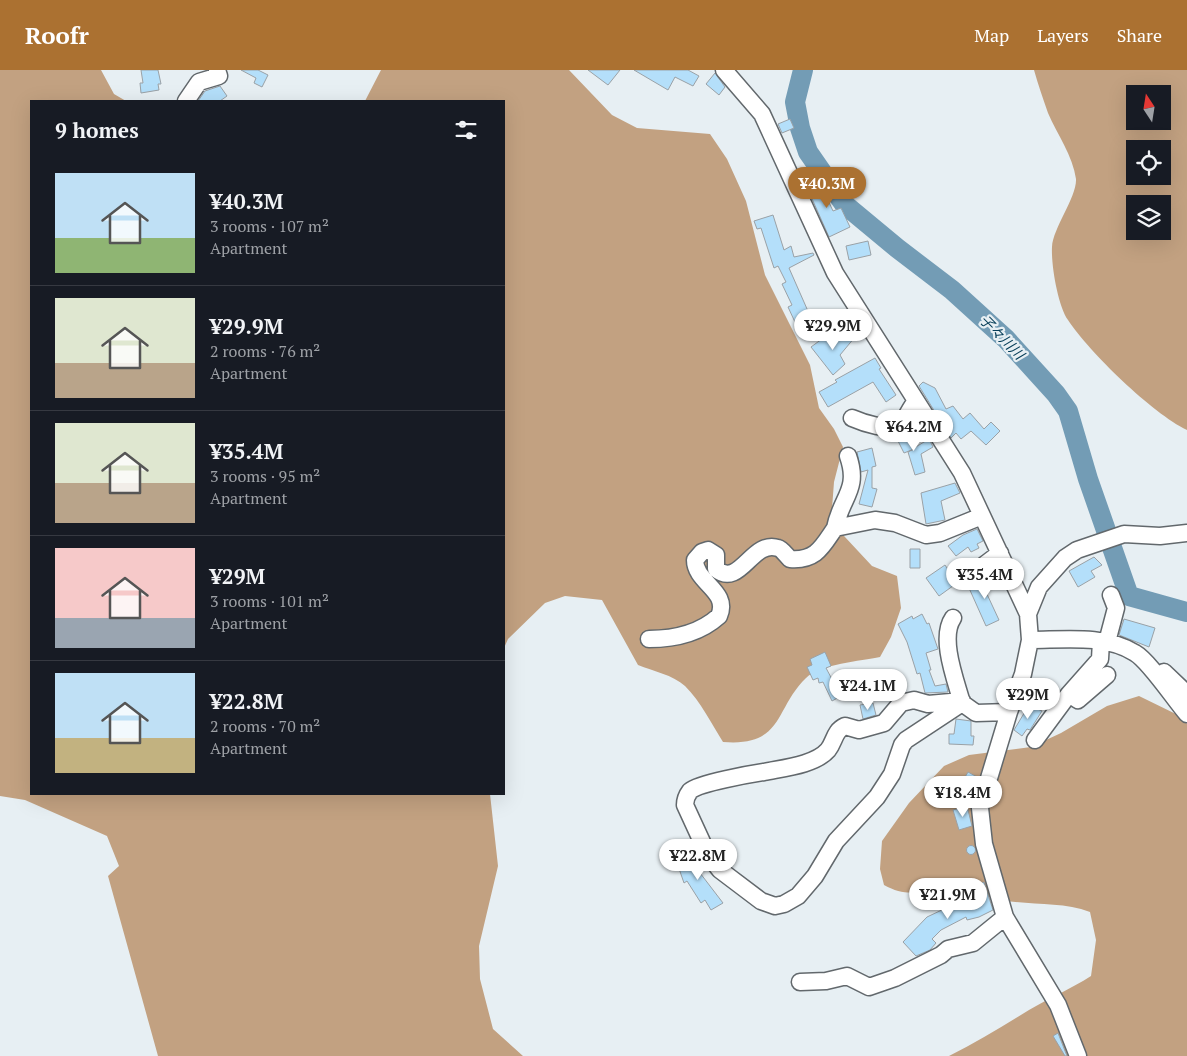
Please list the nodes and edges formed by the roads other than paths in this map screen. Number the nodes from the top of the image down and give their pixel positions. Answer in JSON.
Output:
{"nodes":[{"id":1,"x":217,"y":70,"type":"edge"},
{"id":2,"x":724,"y":70,"type":"edge"},
{"id":3,"x":187,"y":100,"type":"edge"},
{"id":4,"x":916,"y":401,"type":"junction"},
{"id":5,"x":852,"y":418,"type":"dead end"},
{"id":6,"x":848,"y":456,"type":"dead end"},
{"id":7,"x":982,"y":516,"type":"junction"},
{"id":8,"x":835,"y":528,"type":"junction"},
{"id":9,"x":1187,"y":532,"type":"edge"},
{"id":10,"x":1000,"y":553,"type":"junction"},
{"id":11,"x":967,"y":578,"type":"dead end"},
{"id":12,"x":1111,"y":595,"type":"dead end"},
{"id":13,"x":1028,"y":614,"type":"junction"},
{"id":14,"x":952,"y":618,"type":"dead end"},
{"id":15,"x":649,"y":640,"type":"dead end"},
{"id":16,"x":1030,"y":640,"type":"junction"},
{"id":17,"x":1104,"y":642,"type":"junction"},
{"id":18,"x":1136,"y":653,"type":"junction"},
{"id":19,"x":1107,"y":675,"type":"dead end"},
{"id":20,"x":1069,"y":694,"type":"junction"},
{"id":21,"x":1187,"y":694,"type":"edge"},
{"id":22,"x":962,"y":702,"type":"junction"},
{"id":23,"x":1009,"y":712,"type":"junction"},
{"id":24,"x":1187,"y":714,"type":"edge"},
{"id":25,"x":1035,"y":740,"type":"dead end"},
{"id":26,"x":1005,"y":917,"type":"junction"},
{"id":27,"x":800,"y":982,"type":"dead end"},
{"id":28,"x":1078,"y":1056,"type":"edge"}],
"edges":[{"from":1,"to":3,"type":"street"},
{"from":2,"to":4,"type":"street"},
{"from":4,"to":5,"type":"street"},
{"from":4,"to":7,"type":"street"},
{"from":6,"to":8,"type":"street"},
{"from":7,"to":8,"type":"street"},
{"from":7,"to":10,"type":"street"},
{"from":8,"to":15,"type":"street"},
{"from":9,"to":13,"type":"street"},
{"from":10,"to":11,"type":"street"},
{"from":10,"to":13,"type":"street"},
{"from":12,"to":17,"type":"street"},
{"from":13,"to":16,"type":"street"},
{"from":14,"to":22,"type":"street"},
{"from":16,"to":17,"type":"street"},
{"from":16,"to":23,"type":"street"},
{"from":17,"to":18,"type":"street"},
{"from":17,"to":20,"type":"street"},
{"from":18,"to":21,"type":"street"},
{"from":18,"to":24,"type":"street"},
{"from":19,"to":20,"type":"street"},
{"from":20,"to":25,"type":"street"},
{"from":22,"to":22,"type":"street"},
{"from":22,"to":23,"type":"street"},
{"from":23,"to":26,"type":"street"},
{"from":26,"to":27,"type":"street"},
{"from":26,"to":28,"type":"street"}]}
